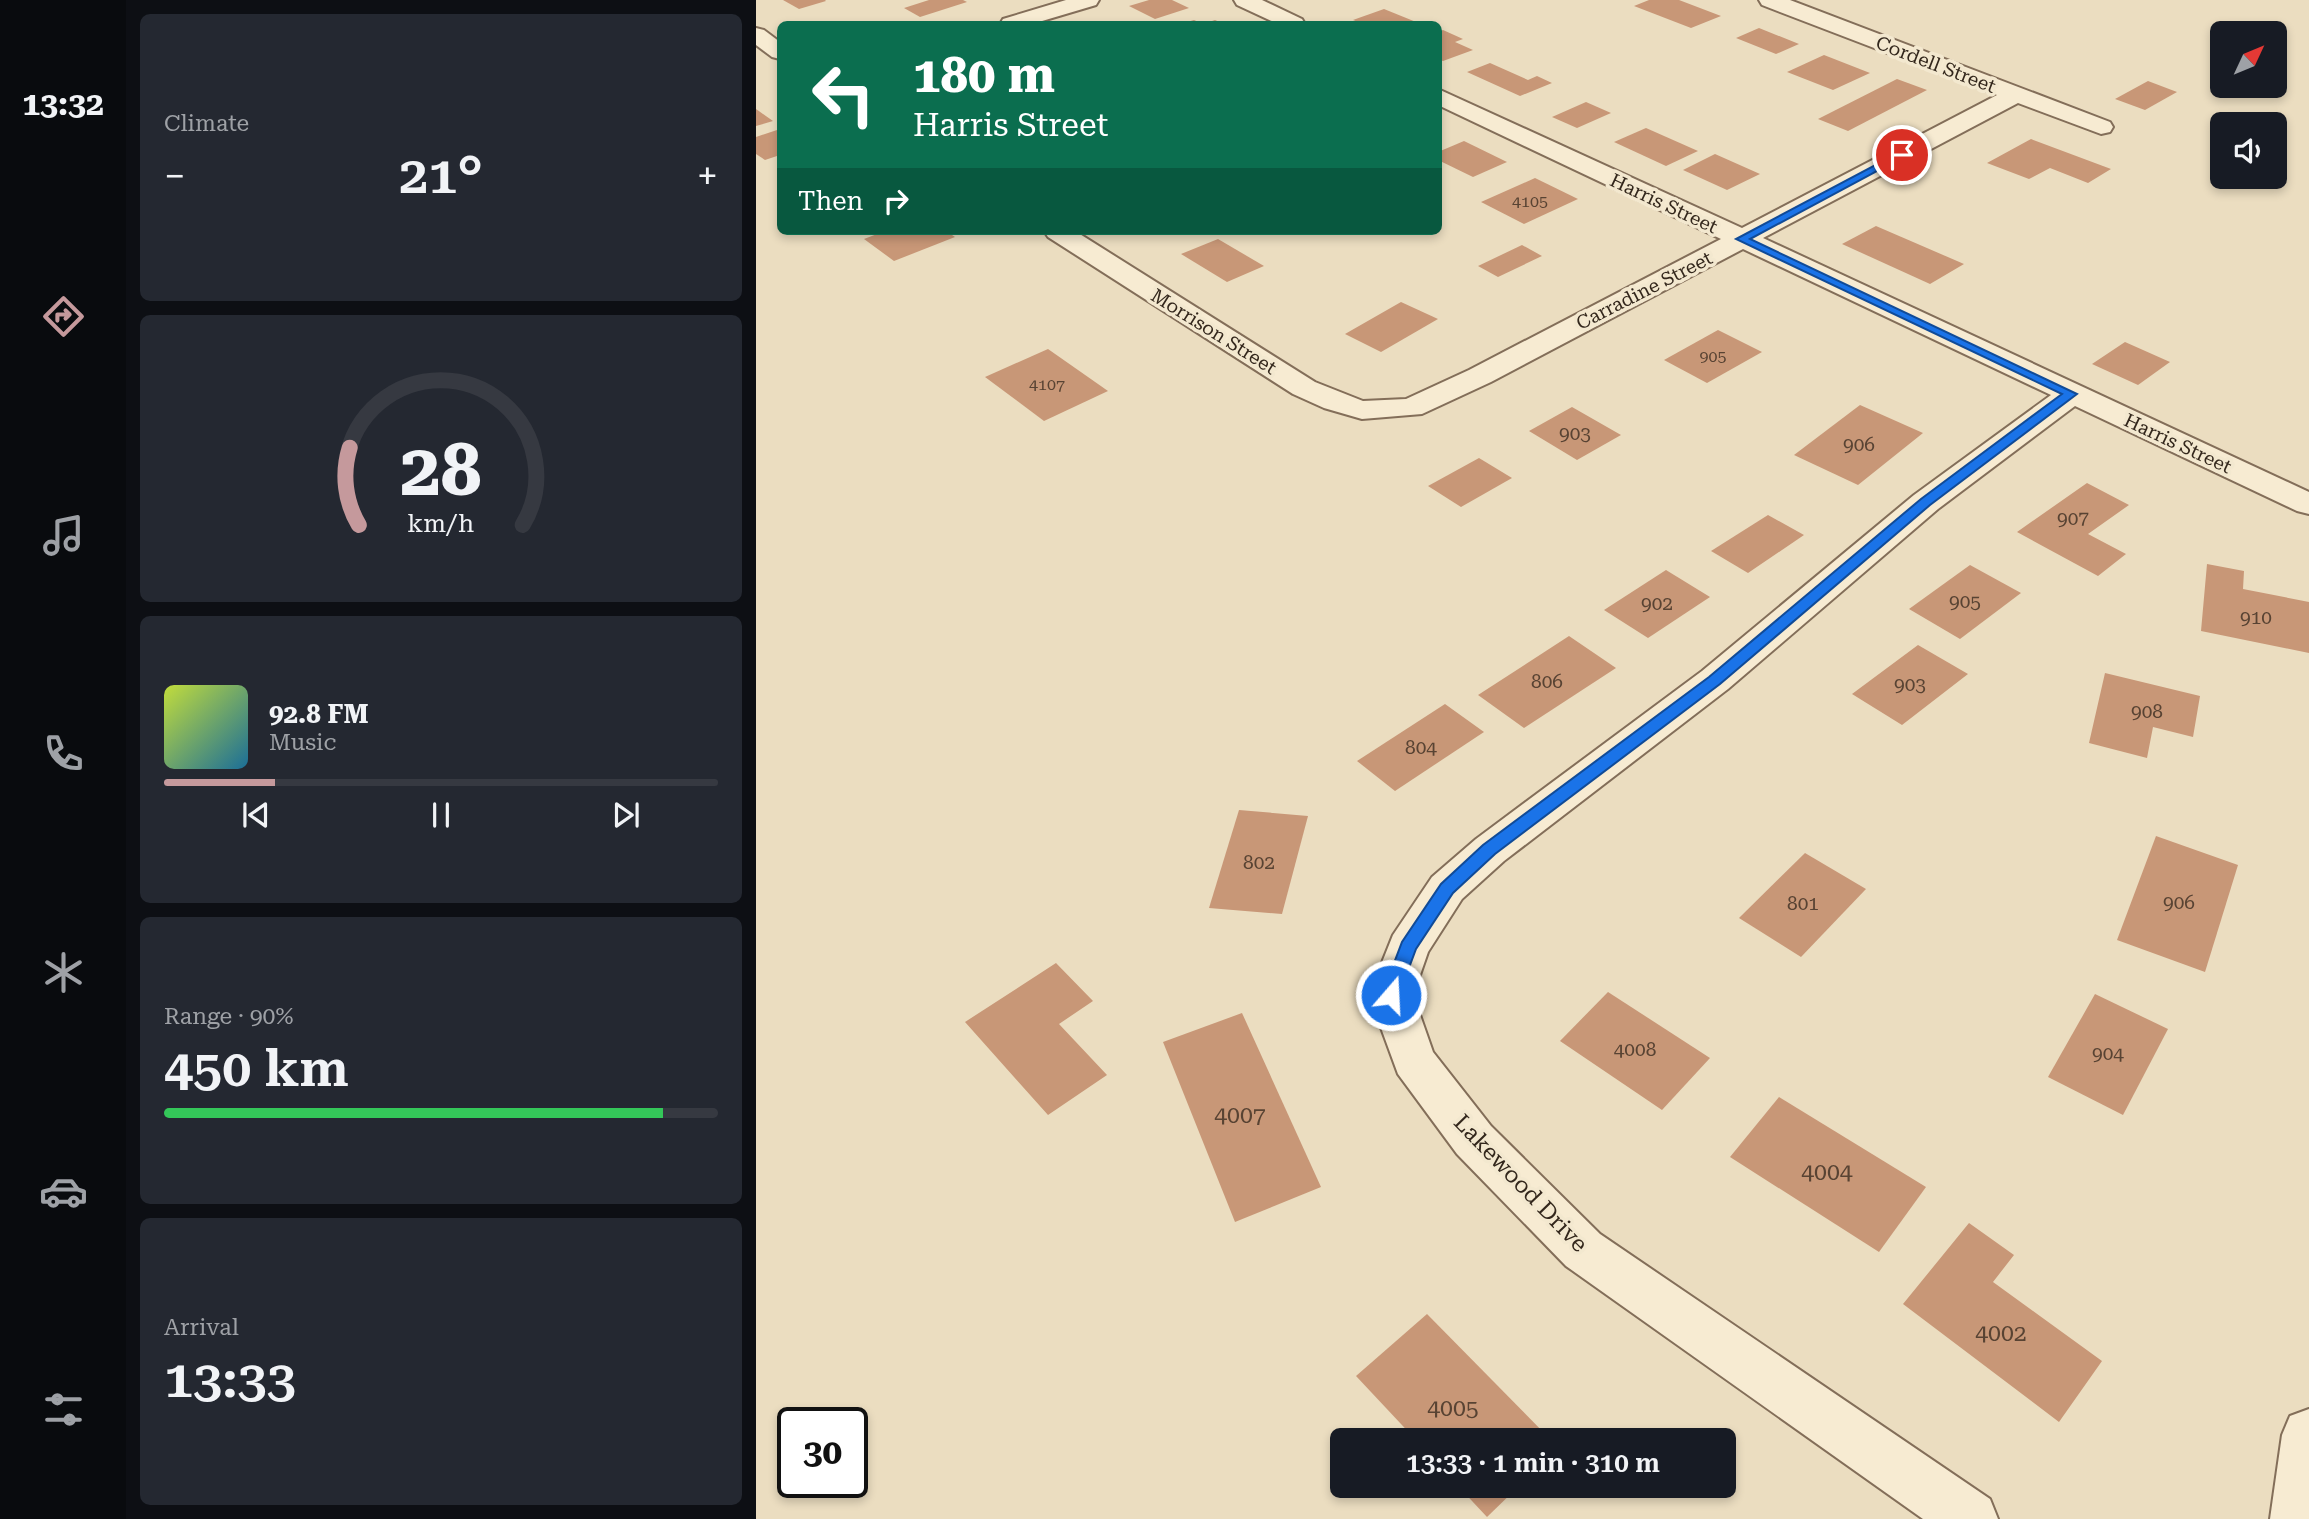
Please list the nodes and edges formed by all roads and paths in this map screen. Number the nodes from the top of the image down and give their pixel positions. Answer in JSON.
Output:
{"nodes":[{"id":1,"x":1088,"y":0,"type":"edge"},
{"id":2,"x":1244,"y":0,"type":"edge"},
{"id":3,"x":1770,"y":0,"type":"edge"},
{"id":4,"x":1021,"y":21,"type":"edge"},
{"id":5,"x":1288,"y":21,"type":"edge"},
{"id":6,"x":756,"y":35,"type":"edge"},
{"id":7,"x":777,"y":49,"type":"edge"},
{"id":8,"x":2016,"y":95,"type":"junction"},
{"id":9,"x":1442,"y":98,"type":"edge"},
{"id":10,"x":2101,"y":127,"type":"dead end"},
{"id":11,"x":1063,"y":235,"type":"edge"},
{"id":12,"x":1742,"y":239,"type":"junction"},
{"id":13,"x":2071,"y":394,"type":"junction"},
{"id":14,"x":1379,"y":411,"type":"joint"},
{"id":15,"x":2309,"y":503,"type":"edge"},
{"id":16,"x":2309,"y":1435,"type":"edge"},
{"id":17,"x":1970,"y":1519,"type":"edge"},
{"id":18,"x":2298,"y":1519,"type":"edge"}],
"edges":[{"from":1,"to":4,"type":"street"},
{"from":2,"to":5,"type":"street"},
{"from":3,"to":8,"type":"street","name":"Cordell Street"},
{"from":6,"to":7,"type":"street"},
{"from":8,"to":10,"type":"street","name":"Cordell Street"},
{"from":8,"to":12,"type":"street","name":"Carradine Street"},
{"from":9,"to":12,"type":"street","name":"Harris Street"},
{"from":11,"to":14,"type":"street","name":"Morrison Street"},
{"from":12,"to":13,"type":"street","name":"Harris Street"},
{"from":12,"to":14,"type":"street","name":"Carradine Street"},
{"from":13,"to":15,"type":"street","name":"Harris Street"},
{"from":13,"to":17,"type":"street","name":"Lakewood Drive"},
{"from":16,"to":18,"type":"street"}]}
